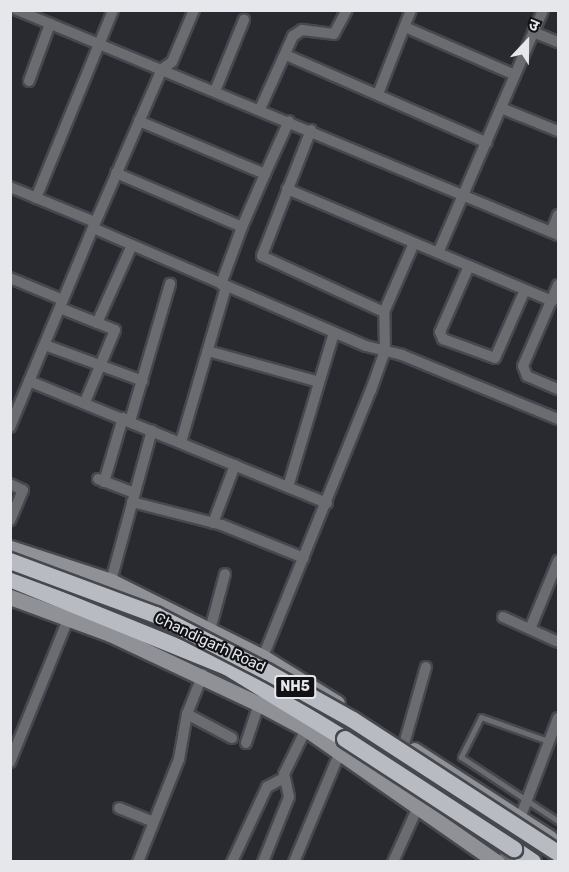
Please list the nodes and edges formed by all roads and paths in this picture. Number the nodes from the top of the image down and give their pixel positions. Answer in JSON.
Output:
{"nodes":[{"id":1,"x":17,"y":10,"type":"edge"},
{"id":2,"x":113,"y":10,"type":"edge"},
{"id":3,"x":194,"y":10,"type":"edge"},
{"id":4,"x":347,"y":10,"type":"edge"},
{"id":5,"x":411,"y":10,"type":"edge"},
{"id":6,"x":543,"y":10,"type":"edge"},
{"id":7,"x":244,"y":20,"type":"dead end"},
{"id":8,"x":50,"y":24,"type":"junction"},
{"id":9,"x":405,"y":27,"type":"junction"},
{"id":10,"x":534,"y":32,"type":"junction"},
{"id":11,"x":558,"y":42,"type":"edge"},
{"id":12,"x":97,"y":43,"type":"junction"},
{"id":13,"x":286,"y":55,"type":"junction"},
{"id":14,"x":162,"y":69,"type":"junction"},
{"id":15,"x":515,"y":75,"type":"junction"},
{"id":16,"x":29,"y":81,"type":"dead end"},
{"id":17,"x":215,"y":91,"type":"junction"},
{"id":18,"x":378,"y":94,"type":"junction"},
{"id":19,"x":501,"y":108,"type":"junction"},
{"id":20,"x":260,"y":109,"type":"junction"},
{"id":21,"x":139,"y":121,"type":"junction"},
{"id":22,"x":289,"y":121,"type":"junction"},
{"id":23,"x":311,"y":130,"type":"junction"},
{"id":24,"x":558,"y":131,"type":"edge"},
{"id":25,"x":487,"y":143,"type":"junction"},
{"id":26,"x":116,"y":174,"type":"junction"},
{"id":27,"x":266,"y":174,"type":"junction"},
{"id":28,"x":10,"y":187,"type":"edge"},
{"id":29,"x":287,"y":189,"type":"junction"},
{"id":30,"x":463,"y":196,"type":"junction"},
{"id":31,"x":36,"y":198,"type":"junction"},
{"id":32,"x":558,"y":215,"type":"edge"},
{"id":33,"x":94,"y":225,"type":"junction"},
{"id":34,"x":242,"y":227,"type":"junction"},
{"id":35,"x":555,"y":234,"type":"edge"},
{"id":36,"x":414,"y":243,"type":"junction"},
{"id":37,"x":132,"y":245,"type":"junction"},
{"id":38,"x":438,"y":253,"type":"junction"},
{"id":39,"x":469,"y":266,"type":"junction"},
{"id":40,"x":10,"y":278,"type":"edge"},
{"id":41,"x":170,"y":284,"type":"dead end"},
{"id":42,"x":224,"y":285,"type":"junction"},
{"id":43,"x":558,"y":285,"type":"edge"},
{"id":44,"x":525,"y":290,"type":"junction"},
{"id":45,"x":552,"y":301,"type":"junction"},
{"id":46,"x":62,"y":304,"type":"junction"},
{"id":47,"x":384,"y":312,"type":"junction"},
{"id":48,"x":97,"y":323,"type":"junction"},
{"id":49,"x":334,"y":333,"type":"junction"},
{"id":50,"x":45,"y":345,"type":"junction"},
{"id":51,"x":208,"y":351,"type":"junction"},
{"id":52,"x":385,"y":351,"type":"junction"},
{"id":53,"x":100,"y":365,"type":"junction"},
{"id":54,"x":29,"y":381,"type":"junction"},
{"id":55,"x":142,"y":381,"type":"junction"},
{"id":56,"x":319,"y":382,"type":"junction"},
{"id":57,"x":558,"y":389,"type":"edge"},
{"id":58,"x":85,"y":402,"type":"junction"},
{"id":59,"x":127,"y":419,"type":"junction"},
{"id":60,"x":558,"y":419,"type":"edge"},
{"id":61,"x":10,"y":427,"type":"edge"},
{"id":62,"x":152,"y":430,"type":"junction"},
{"id":63,"x":181,"y":442,"type":"junction"},
{"id":64,"x":235,"y":465,"type":"junction"},
{"id":65,"x":10,"y":484,"type":"edge"},
{"id":66,"x":288,"y":487,"type":"junction"},
{"id":67,"x":133,"y":498,"type":"junction"},
{"id":68,"x":327,"y":503,"type":"junction"},
{"id":69,"x":10,"y":520,"type":"edge"},
{"id":70,"x":213,"y":523,"type":"junction"},
{"id":71,"x":10,"y":548,"type":"edge"},
{"id":72,"x":304,"y":558,"type":"junction"},
{"id":73,"x":10,"y":561,"type":"edge"},
{"id":74,"x":558,"y":561,"type":"edge"},
{"id":75,"x":225,"y":574,"type":"dead end"},
{"id":76,"x":10,"y":579,"type":"edge"},
{"id":77,"x":111,"y":581,"type":"junction"},
{"id":78,"x":10,"y":597,"type":"edge"},
{"id":79,"x":69,"y":617,"type":"junction"},
{"id":80,"x":503,"y":617,"type":"dead end"},
{"id":81,"x":530,"y":629,"type":"junction"},
{"id":82,"x":210,"y":630,"type":"junction"},
{"id":83,"x":558,"y":642,"type":"edge"},
{"id":84,"x":263,"y":657,"type":"junction"},
{"id":85,"x":426,"y":667,"type":"dead end"},
{"id":86,"x":203,"y":674,"type":"junction"},
{"id":87,"x":259,"y":704,"type":"junction"},
{"id":88,"x":187,"y":714,"type":"junction"},
{"id":89,"x":558,"y":718,"type":"edge"},
{"id":90,"x":306,"y":729,"type":"junction"},
{"id":91,"x":232,"y":738,"type":"dead end"},
{"id":92,"x":553,"y":738,"type":"edge"},
{"id":93,"x":246,"y":743,"type":"dead end"},
{"id":94,"x":404,"y":744,"type":"junction"},
{"id":95,"x":340,"y":752,"type":"junction"},
{"id":96,"x":10,"y":762,"type":"edge"},
{"id":97,"x":282,"y":779,"type":"junction"},
{"id":98,"x":527,"y":801,"type":"junction"},
{"id":99,"x":418,"y":807,"type":"junction"},
{"id":100,"x":119,"y":808,"type":"dead end"},
{"id":101,"x":520,"y":818,"type":"junction"},
{"id":102,"x":558,"y":820,"type":"edge"},
{"id":103,"x":153,"y":822,"type":"junction"},
{"id":104,"x":558,"y":844,"type":"edge"},
{"id":105,"x":558,"y":854,"type":"edge"},
{"id":106,"x":138,"y":861,"type":"edge"},
{"id":107,"x":232,"y":861,"type":"edge"},
{"id":108,"x":263,"y":861,"type":"edge"},
{"id":109,"x":294,"y":861,"type":"edge"},
{"id":110,"x":393,"y":861,"type":"edge"},
{"id":111,"x":497,"y":861,"type":"edge"},
{"id":112,"x":505,"y":861,"type":"edge"},
{"id":113,"x":533,"y":861,"type":"edge"}],
"edges":[{"from":1,"to":8,"type":"street"},
{"from":2,"to":12,"type":"street"},
{"from":3,"to":14,"type":"street"},
{"from":4,"to":13,"type":"street"},
{"from":5,"to":9,"type":"street"},
{"from":6,"to":10,"type":"street"},
{"from":7,"to":17,"type":"street"},
{"from":8,"to":12,"type":"street"},
{"from":8,"to":16,"type":"street"},
{"from":9,"to":15,"type":"street"},
{"from":9,"to":18,"type":"street"},
{"from":10,"to":11,"type":"street"},
{"from":10,"to":15,"type":"street"},
{"from":12,"to":14,"type":"street"},
{"from":12,"to":31,"type":"street"},
{"from":13,"to":18,"type":"street"},
{"from":13,"to":20,"type":"street"},
{"from":14,"to":17,"type":"street"},
{"from":14,"to":21,"type":"street"},
{"from":15,"to":19,"type":"street"},
{"from":17,"to":20,"type":"street"},
{"from":18,"to":25,"type":"street"},
{"from":19,"to":24,"type":"street"},
{"from":19,"to":25,"type":"street"},
{"from":20,"to":22,"type":"street"},
{"from":21,"to":26,"type":"street"},
{"from":21,"to":27,"type":"street"},
{"from":22,"to":23,"type":"street"},
{"from":22,"to":27,"type":"street"},
{"from":23,"to":29,"type":"street"},
{"from":23,"to":30,"type":"street"},
{"from":25,"to":30,"type":"street"},
{"from":26,"to":33,"type":"street"},
{"from":26,"to":34,"type":"street"},
{"from":27,"to":34,"type":"street"},
{"from":28,"to":31,"type":"street"},
{"from":29,"to":36,"type":"street"},
{"from":29,"to":47,"type":"street"},
{"from":30,"to":35,"type":"street"},
{"from":30,"to":38,"type":"street"},
{"from":31,"to":33,"type":"street"},
{"from":32,"to":35,"type":"street"},
{"from":33,"to":37,"type":"street"},
{"from":33,"to":46,"type":"street"},
{"from":34,"to":42,"type":"street"},
{"from":36,"to":38,"type":"street"},
{"from":36,"to":47,"type":"street"},
{"from":37,"to":42,"type":"street"},
{"from":37,"to":48,"type":"street"},
{"from":38,"to":39,"type":"street"},
{"from":39,"to":44,"type":"street"},
{"from":39,"to":44,"type":"street"},
{"from":40,"to":46,"type":"street"},
{"from":41,"to":55,"type":"street"},
{"from":42,"to":49,"type":"street"},
{"from":42,"to":51,"type":"street"},
{"from":43,"to":45,"type":"street"},
{"from":44,"to":45,"type":"street"},
{"from":45,"to":57,"type":"street"},
{"from":46,"to":48,"type":"street"},
{"from":46,"to":50,"type":"street"},
{"from":47,"to":52,"type":"street"},
{"from":48,"to":53,"type":"street"},
{"from":49,"to":52,"type":"street"},
{"from":49,"to":56,"type":"street"},
{"from":50,"to":53,"type":"street"},
{"from":50,"to":54,"type":"street"},
{"from":51,"to":56,"type":"street"},
{"from":51,"to":63,"type":"street"},
{"from":52,"to":60,"type":"street"},
{"from":52,"to":68,"type":"street"},
{"from":53,"to":55,"type":"street"},
{"from":53,"to":58,"type":"street"},
{"from":54,"to":58,"type":"street"},
{"from":54,"to":61,"type":"street"},
{"from":55,"to":59,"type":"street"},
{"from":56,"to":66,"type":"street"},
{"from":58,"to":59,"type":"street"},
{"from":59,"to":62,"type":"street"},
{"from":59,"to":67,"type":"street"},
{"from":62,"to":63,"type":"street"},
{"from":62,"to":67,"type":"street"},
{"from":63,"to":64,"type":"street"},
{"from":64,"to":66,"type":"street"},
{"from":64,"to":70,"type":"street"},
{"from":65,"to":69,"type":"street"},
{"from":66,"to":68,"type":"street"},
{"from":67,"to":70,"type":"street"},
{"from":67,"to":77,"type":"street"},
{"from":68,"to":72,"type":"street"},
{"from":70,"to":72,"type":"street"},
{"from":71,"to":77,"type":"main road"},
{"from":72,"to":84,"type":"street"},
{"from":73,"to":105,"type":"highway","number":"NH5","bridge":true},
{"from":74,"to":81,"type":"street"},
{"from":75,"to":82,"type":"street"},
{"from":76,"to":113,"type":"highway","name":"Chandigarh Road","number":"NH5","bridge":true},
{"from":77,"to":82,"type":"main road"},
{"from":78,"to":79,"type":"main road"},
{"from":79,"to":86,"type":"main road"},
{"from":79,"to":96,"type":"street"},
{"from":80,"to":81,"type":"street"},
{"from":81,"to":83,"type":"street"},
{"from":82,"to":84,"type":"main road"},
{"from":84,"to":94,"type":"main road"},
{"from":85,"to":94,"type":"street"},
{"from":86,"to":87,"type":"main road"},
{"from":86,"to":88,"type":"street"},
{"from":87,"to":90,"type":"main road"},
{"from":87,"to":93,"type":"street"},
{"from":88,"to":91,"type":"street"},
{"from":88,"to":103,"type":"street"},
{"from":89,"to":92,"type":"street"},
{"from":90,"to":95,"type":"main road"},
{"from":90,"to":97,"type":"street"},
{"from":92,"to":98,"type":"street"},
{"from":92,"to":98,"type":"lane"},
{"from":94,"to":101,"type":"main road"},
{"from":95,"to":99,"type":"main road"},
{"from":95,"to":109,"type":"street"},
{"from":97,"to":107,"type":"street"},
{"from":97,"to":108,"type":"street"},
{"from":98,"to":101,"type":"street"},
{"from":98,"to":102,"type":"lane"},
{"from":99,"to":110,"type":"street"},
{"from":99,"to":111,"type":"main road"},
{"from":100,"to":103,"type":"street"},
{"from":101,"to":104,"type":"main road"},
{"from":101,"to":112,"type":"street"},
{"from":103,"to":106,"type":"street"}]}
